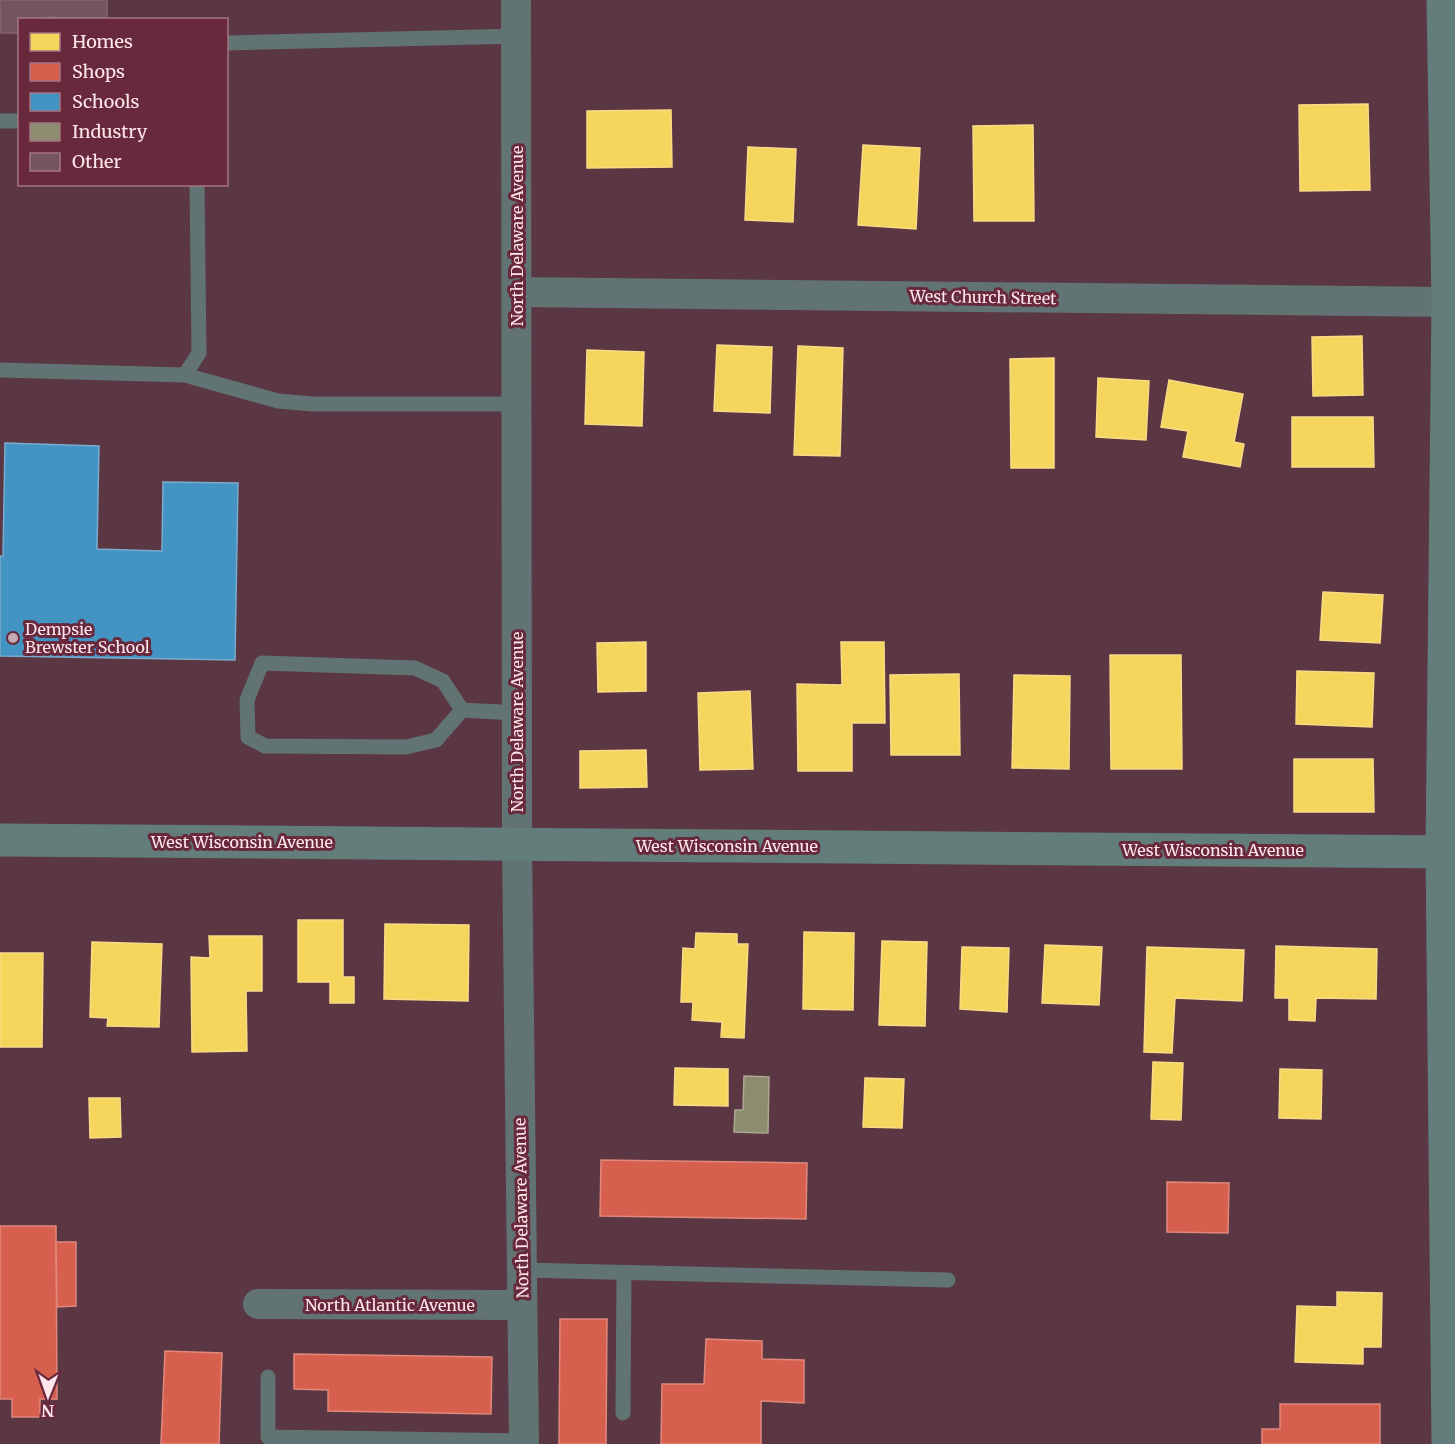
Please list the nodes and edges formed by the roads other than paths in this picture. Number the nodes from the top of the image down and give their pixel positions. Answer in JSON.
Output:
{"nodes":[{"id":1,"x":516,"y":0,"type":"edge"},
{"id":2,"x":1443,"y":0,"type":"edge"},
{"id":3,"x":516,"y":36,"type":"junction"},
{"id":4,"x":228,"y":43,"type":"edge"},
{"id":5,"x":0,"y":121,"type":"edge"},
{"id":6,"x":18,"y":121,"type":"edge"},
{"id":7,"x":197,"y":186,"type":"edge"},
{"id":8,"x":517,"y":292,"type":"junction"},
{"id":9,"x":1449,"y":302,"type":"junction"},
{"id":10,"x":0,"y":370,"type":"edge"},
{"id":11,"x":185,"y":375,"type":"junction"},
{"id":12,"x":517,"y":404,"type":"junction"},
{"id":13,"x":462,"y":710,"type":"junction"},
{"id":14,"x":517,"y":713,"type":"junction"},
{"id":15,"x":0,"y":840,"type":"edge"},
{"id":16,"x":517,"y":844,"type":"junction"},
{"id":17,"x":1448,"y":851,"type":"edge"},
{"id":18,"x":522,"y":1270,"type":"junction"},
{"id":19,"x":624,"y":1273,"type":"junction"},
{"id":20,"x":948,"y":1280,"type":"dead end"},
{"id":21,"x":258,"y":1304,"type":"dead end"},
{"id":22,"x":522,"y":1305,"type":"junction"},
{"id":23,"x":268,"y":1377,"type":"dead end"},
{"id":24,"x":623,"y":1413,"type":"dead end"},
{"id":25,"x":524,"y":1442,"type":"edge"},
{"id":26,"x":1448,"y":1444,"type":"edge"}],
"edges":[{"from":1,"to":3,"type":"street","name":"North Delaware Avenue"},
{"from":2,"to":9,"type":"street"},
{"from":3,"to":4,"type":"lane"},
{"from":3,"to":8,"type":"street","name":"North Delaware Avenue"},
{"from":5,"to":6,"type":"lane"},
{"from":7,"to":11,"type":"lane"},
{"from":8,"to":9,"type":"street","name":"West Church Street"},
{"from":8,"to":12,"type":"street","name":"North Delaware Avenue"},
{"from":9,"to":17,"type":"street"},
{"from":10,"to":11,"type":"lane"},
{"from":11,"to":12,"type":"lane"},
{"from":12,"to":14,"type":"street","name":"North Delaware Avenue"},
{"from":13,"to":13,"type":"lane"},
{"from":13,"to":14,"type":"lane"},
{"from":14,"to":16,"type":"street","name":"North Delaware Avenue"},
{"from":15,"to":16,"type":"street","name":"West Wisconsin Avenue"},
{"from":16,"to":17,"type":"street","name":"West Wisconsin Avenue"},
{"from":16,"to":18,"type":"street","name":"North Delaware Avenue"},
{"from":17,"to":26,"type":"street"},
{"from":18,"to":19,"type":"lane"},
{"from":18,"to":22,"type":"street","name":"North Delaware Avenue"},
{"from":19,"to":20,"type":"lane"},
{"from":19,"to":24,"type":"lane"},
{"from":21,"to":22,"type":"street","name":"North Atlantic Avenue"},
{"from":22,"to":25,"type":"street","name":"North Delaware Avenue"},
{"from":23,"to":25,"type":"lane"}]}
